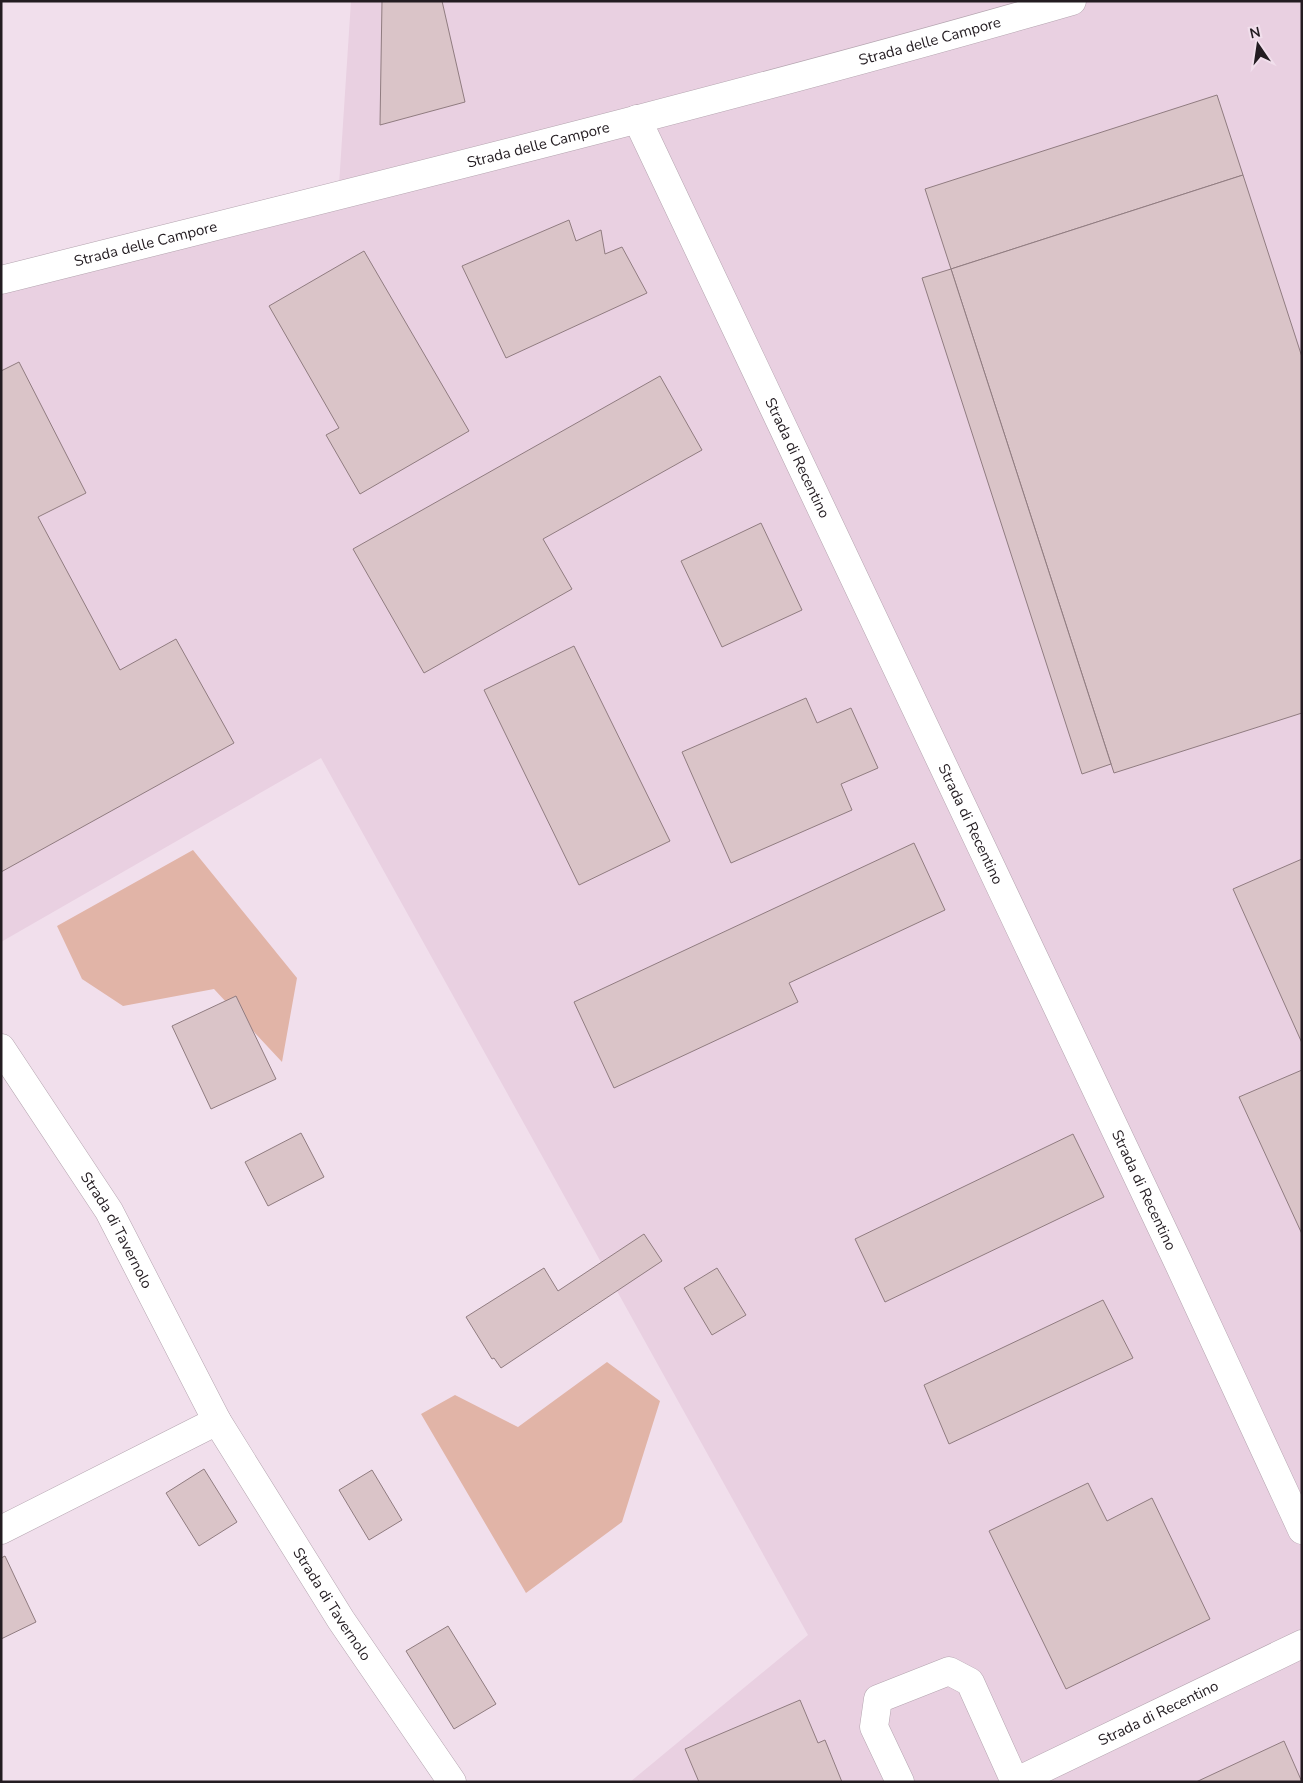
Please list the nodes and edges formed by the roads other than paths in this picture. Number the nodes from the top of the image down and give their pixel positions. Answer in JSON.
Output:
{"nodes":[{"id":1,"x":1072,"y":1,"type":"edge"},
{"id":2,"x":637,"y":119,"type":"junction"},
{"id":3,"x":1,"y":280,"type":"edge"},
{"id":4,"x":1,"y":1048,"type":"edge"},
{"id":5,"x":217,"y":1421,"type":"junction"},
{"id":6,"x":1,"y":1530,"type":"edge"},
{"id":7,"x":1302,"y":1530,"type":"edge"},
{"id":8,"x":1302,"y":1644,"type":"edge"},
{"id":9,"x":452,"y":1782,"type":"edge"},
{"id":10,"x":900,"y":1782,"type":"edge"},
{"id":11,"x":1015,"y":1782,"type":"edge"}],
"edges":[{"from":1,"to":2,"type":"street","name":"Strada delle Campore"},
{"from":2,"to":3,"type":"street","name":"Strada delle Campore"},
{"from":2,"to":7,"type":"street","name":"Strada di Recentino"},
{"from":4,"to":5,"type":"street","name":"Strada di Tavernolo"},
{"from":5,"to":6,"type":"street"},
{"from":5,"to":9,"type":"street","name":"Strada di Tavernolo"},
{"from":8,"to":11,"type":"street","name":"Strada di Recentino"},
{"from":10,"to":11,"type":"street","name":"Strada di Recentino"}]}
